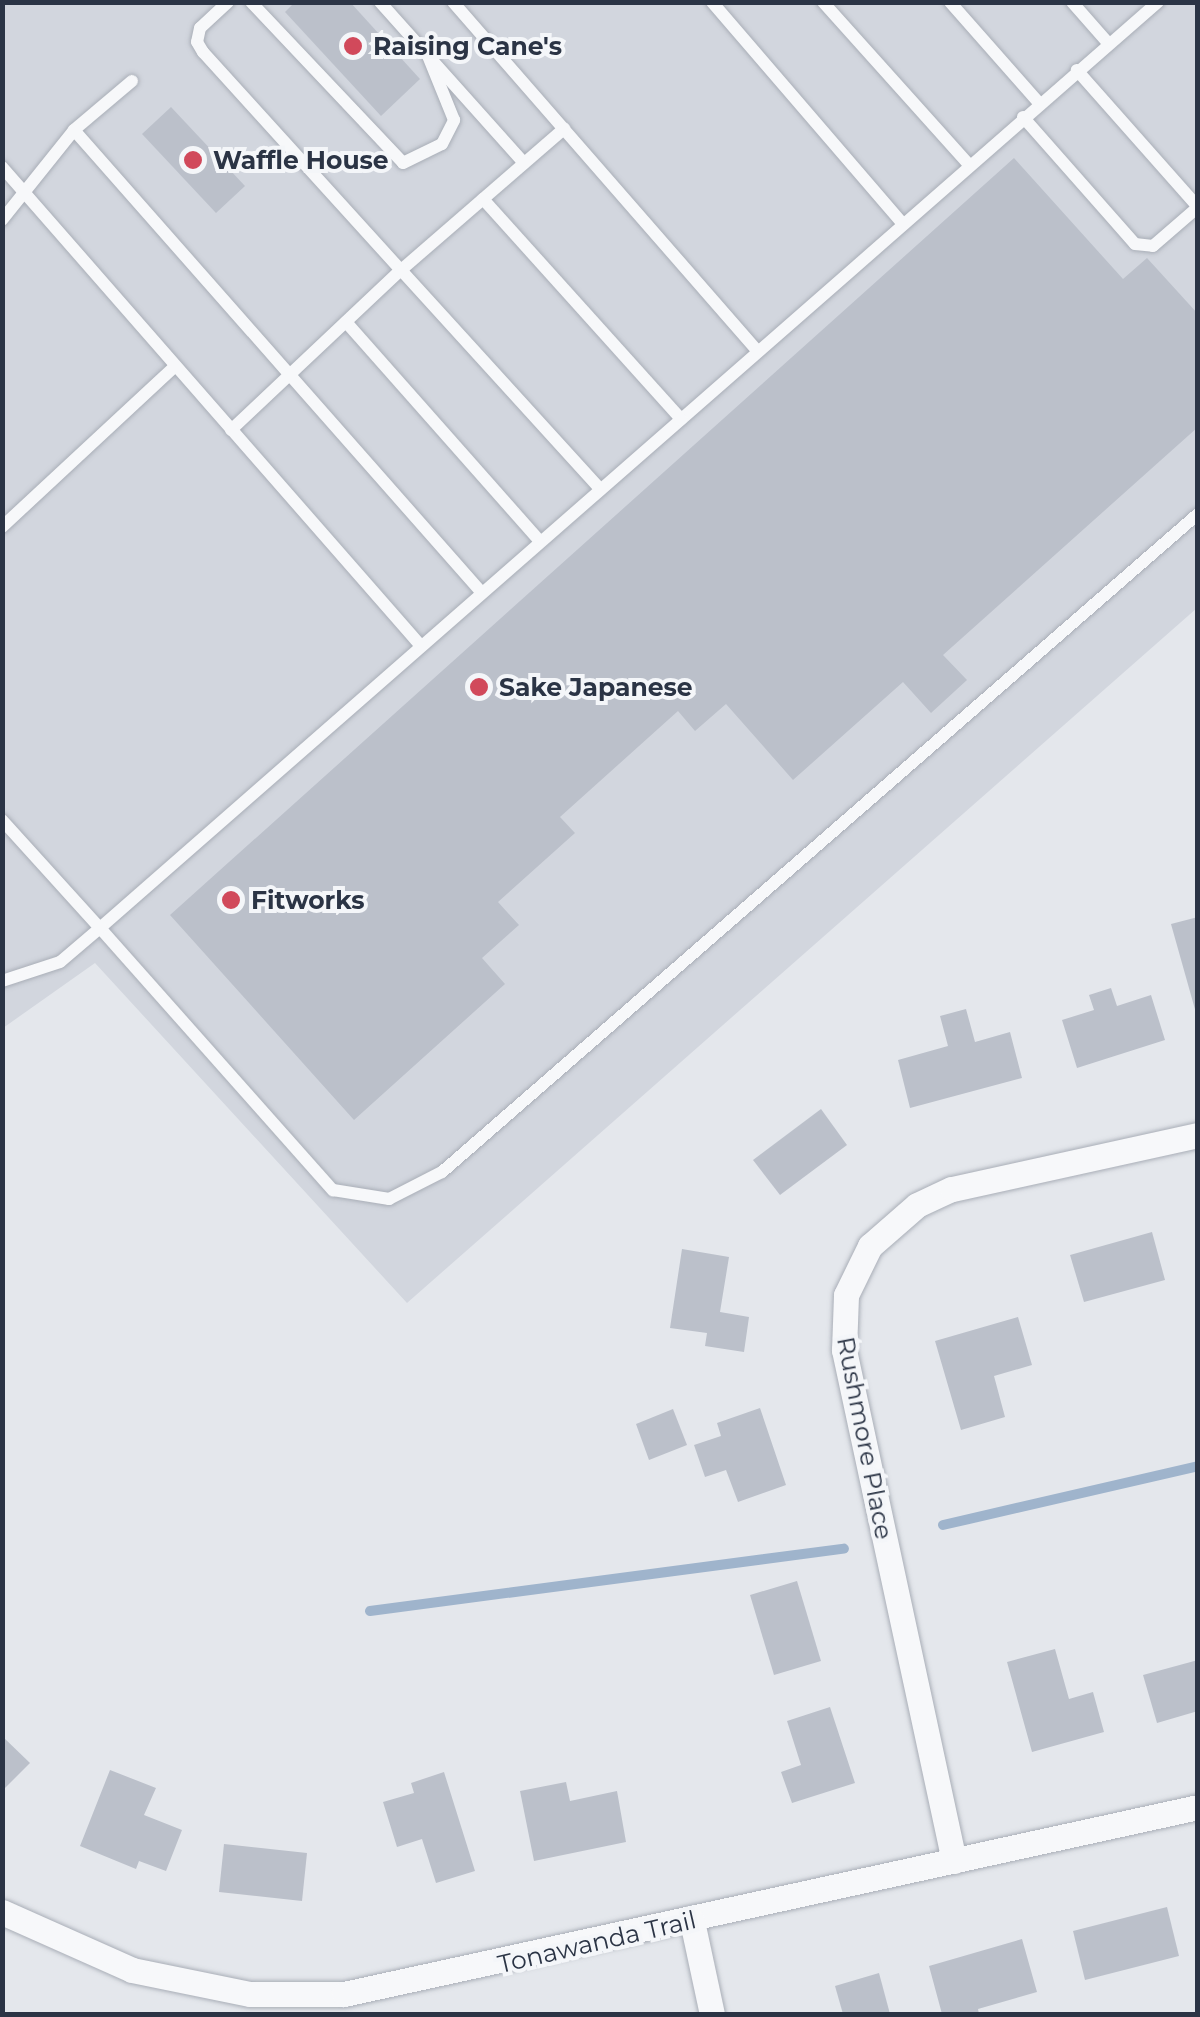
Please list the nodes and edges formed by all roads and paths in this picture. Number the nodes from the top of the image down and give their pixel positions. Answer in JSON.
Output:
{"nodes":[{"id":1,"x":228,"y":2,"type":"edge"},
{"id":2,"x":251,"y":2,"type":"edge"},
{"id":3,"x":380,"y":2,"type":"edge"},
{"id":4,"x":452,"y":2,"type":"edge"},
{"id":5,"x":712,"y":2,"type":"edge"},
{"id":6,"x":823,"y":2,"type":"edge"},
{"id":7,"x":950,"y":2,"type":"edge"},
{"id":8,"x":1072,"y":2,"type":"edge"},
{"id":9,"x":1158,"y":2,"type":"edge"},
{"id":10,"x":1108,"y":43,"type":"junction"},
{"id":11,"x":428,"y":56,"type":"junction"},
{"id":12,"x":1078,"y":70,"type":"junction"},
{"id":13,"x":132,"y":81,"type":"dead end"},
{"id":14,"x":1039,"y":103,"type":"junction"},
{"id":15,"x":1023,"y":118,"type":"junction"},
{"id":16,"x":564,"y":129,"type":"junction"},
{"id":17,"x":74,"y":130,"type":"junction"},
{"id":18,"x":524,"y":163,"type":"junction"},
{"id":19,"x":969,"y":165,"type":"junction"},
{"id":20,"x":2,"y":167,"type":"edge"},
{"id":21,"x":24,"y":193,"type":"junction"},
{"id":22,"x":482,"y":199,"type":"junction"},
{"id":23,"x":2,"y":220,"type":"edge"},
{"id":24,"x":902,"y":224,"type":"junction"},
{"id":25,"x":401,"y":270,"type":"junction"},
{"id":26,"x":346,"y":322,"type":"junction"},
{"id":27,"x":758,"y":350,"type":"junction"},
{"id":28,"x":174,"y":367,"type":"junction"},
{"id":29,"x":288,"y":378,"type":"junction"},
{"id":30,"x":681,"y":419,"type":"junction"},
{"id":31,"x":230,"y":430,"type":"junction"},
{"id":32,"x":600,"y":490,"type":"junction"},
{"id":33,"x":1198,"y":514,"type":"edge"},
{"id":34,"x":2,"y":527,"type":"edge"},
{"id":35,"x":540,"y":542,"type":"junction"},
{"id":36,"x":482,"y":593,"type":"junction"},
{"id":37,"x":421,"y":646,"type":"junction"},
{"id":38,"x":2,"y":820,"type":"edge"},
{"id":39,"x":100,"y":928,"type":"junction"},
{"id":40,"x":2,"y":981,"type":"edge"},
{"id":41,"x":1198,"y":1134,"type":"edge"},
{"id":42,"x":1198,"y":1807,"type":"edge"},
{"id":43,"x":954,"y":1861,"type":"junction"},
{"id":44,"x":2,"y":1912,"type":"edge"},
{"id":45,"x":692,"y":1921,"type":"junction"},
{"id":46,"x":712,"y":2014,"type":"edge"}],
"edges":[{"from":1,"to":25,"type":"lane"},
{"from":2,"to":11,"type":"lane"},
{"from":3,"to":11,"type":"lane"},
{"from":4,"to":16,"type":"lane"},
{"from":5,"to":24,"type":"lane"},
{"from":6,"to":19,"type":"lane"},
{"from":7,"to":14,"type":"lane"},
{"from":8,"to":10,"type":"lane"},
{"from":9,"to":10,"type":"lane"},
{"from":10,"to":12,"type":"lane"},
{"from":11,"to":18,"type":"lane"},
{"from":12,"to":14,"type":"lane"},
{"from":12,"to":15,"type":"lane"},
{"from":13,"to":17,"type":"lane"},
{"from":14,"to":15,"type":"lane"},
{"from":15,"to":19,"type":"lane"},
{"from":16,"to":18,"type":"lane"},
{"from":16,"to":27,"type":"lane"},
{"from":17,"to":21,"type":"lane"},
{"from":17,"to":29,"type":"lane"},
{"from":18,"to":22,"type":"lane"},
{"from":19,"to":24,"type":"lane"},
{"from":20,"to":21,"type":"lane"},
{"from":21,"to":23,"type":"lane"},
{"from":21,"to":28,"type":"lane"},
{"from":22,"to":25,"type":"lane"},
{"from":22,"to":30,"type":"lane"},
{"from":24,"to":27,"type":"lane"},
{"from":25,"to":26,"type":"lane"},
{"from":25,"to":32,"type":"lane"},
{"from":26,"to":29,"type":"lane"},
{"from":26,"to":35,"type":"lane"},
{"from":27,"to":30,"type":"lane"},
{"from":28,"to":31,"type":"lane"},
{"from":28,"to":34,"type":"lane"},
{"from":29,"to":31,"type":"lane"},
{"from":29,"to":36,"type":"lane"},
{"from":30,"to":32,"type":"lane"},
{"from":31,"to":37,"type":"lane"},
{"from":32,"to":35,"type":"lane"},
{"from":33,"to":39,"type":"lane"},
{"from":35,"to":36,"type":"lane"},
{"from":36,"to":37,"type":"lane"},
{"from":37,"to":39,"type":"lane"},
{"from":38,"to":39,"type":"lane"},
{"from":39,"to":40,"type":"lane"},
{"from":41,"to":43,"type":"street","name":"Rushmore Place"},
{"from":42,"to":43,"type":"street","name":"Tonawanda Trail"},
{"from":43,"to":45,"type":"street","name":"Tonawanda Trail"},
{"from":44,"to":45,"type":"street","name":"Tonawanda Trail"},
{"from":45,"to":46,"type":"street"}]}
